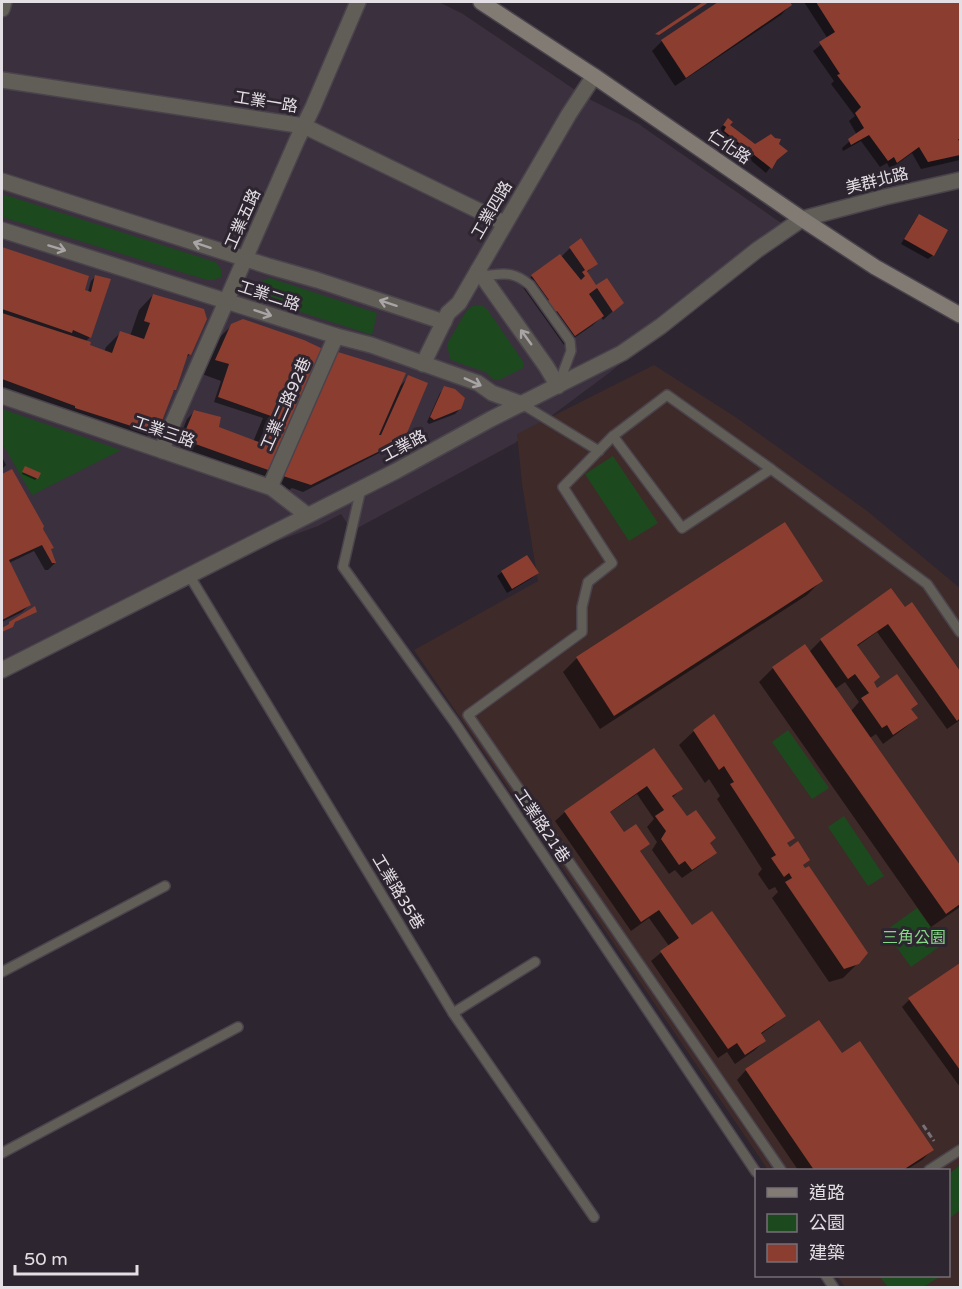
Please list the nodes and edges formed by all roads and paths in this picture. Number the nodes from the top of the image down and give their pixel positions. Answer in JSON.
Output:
{"nodes":[{"id":1,"x":4,"y":2,"type":"edge"},
{"id":2,"x":358,"y":2,"type":"edge"},
{"id":3,"x":481,"y":2,"type":"edge"},
{"id":4,"x":2,"y":9,"type":"edge"},
{"id":5,"x":594,"y":76,"type":"junction"},
{"id":6,"x":2,"y":80,"type":"edge"},
{"id":7,"x":304,"y":126,"type":"junction"},
{"id":8,"x":960,"y":180,"type":"edge"},
{"id":9,"x":2,"y":181,"type":"edge"},
{"id":10,"x":802,"y":219,"type":"junction"},
{"id":11,"x":504,"y":223,"type":"junction"},
{"id":12,"x":2,"y":230,"type":"edge"},
{"id":13,"x":246,"y":259,"type":"junction"},
{"id":14,"x":480,"y":273,"type":"junction"},
{"id":15,"x":227,"y":301,"type":"junction"},
{"id":16,"x":960,"y":315,"type":"edge"},
{"id":17,"x":444,"y":321,"type":"junction"},
{"id":18,"x":336,"y":336,"type":"junction"},
{"id":19,"x":423,"y":364,"type":"junction"},
{"id":20,"x":558,"y":386,"type":"junction"},
{"id":21,"x":2,"y":396,"type":"edge"},
{"id":22,"x":522,"y":404,"type":"junction"},
{"id":23,"x":613,"y":436,"type":"junction"},
{"id":24,"x":163,"y":451,"type":"junction"},
{"id":25,"x":598,"y":451,"type":"junction"},
{"id":26,"x":771,"y":469,"type":"junction"},
{"id":27,"x":270,"y":487,"type":"junction"},
{"id":28,"x":361,"y":488,"type":"junction"},
{"id":29,"x":308,"y":515,"type":"junction"},
{"id":30,"x":189,"y":575,"type":"junction"},
{"id":31,"x":960,"y":632,"type":"edge"},
{"id":32,"x":2,"y":670,"type":"edge"},
{"id":33,"x":468,"y":715,"type":"junction"},
{"id":34,"x":455,"y":723,"type":"junction"},
{"id":35,"x":165,"y":886,"type":"dead end"},
{"id":36,"x":535,"y":962,"type":"dead end"},
{"id":37,"x":2,"y":972,"type":"edge"},
{"id":38,"x":453,"y":1013,"type":"junction"},
{"id":39,"x":238,"y":1028,"type":"dead end"},
{"id":40,"x":923,"y":1125,"type":"dead end"},
{"id":41,"x":934,"y":1141,"type":"dead end"},
{"id":42,"x":960,"y":1150,"type":"edge"},
{"id":43,"x":2,"y":1153,"type":"edge"},
{"id":44,"x":781,"y":1169,"type":"edge"},
{"id":45,"x":931,"y":1169,"type":"edge"},
{"id":46,"x":755,"y":1171,"type":"edge"},
{"id":47,"x":594,"y":1217,"type":"dead end"}],
"edges":[{"from":1,"to":4,"type":"street"},
{"from":2,"to":7,"type":"street","name":"工業五路"},
{"from":3,"to":5,"type":"main road","name":"仁化路"},
{"from":5,"to":10,"type":"main road","name":"仁化路"},
{"from":5,"to":11,"type":"street","name":"工業四路"},
{"from":6,"to":7,"type":"street","name":"工業一路"},
{"from":7,"to":11,"type":"street","name":"工業一路"},
{"from":7,"to":13,"type":"street","name":"工業五路"},
{"from":8,"to":10,"type":"street","name":"美群北路"},
{"from":13,"to":9,"type":"street","name":"工業二路","one_way":true},
{"from":10,"to":16,"type":"main road","name":"仁化路"},
{"from":10,"to":20,"type":"street","name":"工業路"},
{"from":11,"to":14,"type":"street","name":"工業四路"},
{"from":12,"to":15,"type":"street","name":"工業二路","one_way":true},
{"from":13,"to":15,"type":"street","name":"工業五路"},
{"from":17,"to":13,"type":"street","name":"工業二路","one_way":true},
{"from":14,"to":17,"type":"street","name":"工業四路"},
{"from":20,"to":14,"type":"street","one_way":true},
{"from":14,"to":20,"type":"lane"},
{"from":15,"to":18,"type":"street","name":"工業二路","one_way":true},
{"from":15,"to":24,"type":"street","name":"工業五路"},
{"from":17,"to":19,"type":"street","name":"工業四路"},
{"from":18,"to":19,"type":"street","name":"工業二路"},
{"from":18,"to":27,"type":"street","name":"工業二路92巷"},
{"from":19,"to":22,"type":"street","name":"工業二路","one_way":true},
{"from":20,"to":22,"type":"street","name":"工業路"},
{"from":21,"to":24,"type":"street","name":"工業三路"},
{"from":22,"to":25,"type":"lane"},
{"from":22,"to":28,"type":"street","name":"工業路"},
{"from":23,"to":25,"type":"lane"},
{"from":23,"to":26,"type":"lane"},
{"from":23,"to":26,"type":"lane"},
{"from":24,"to":27,"type":"street","name":"工業三路"},
{"from":25,"to":33,"type":"lane"},
{"from":26,"to":31,"type":"lane"},
{"from":27,"to":29,"type":"street","name":"工業三路"},
{"from":28,"to":29,"type":"street","name":"工業路"},
{"from":28,"to":34,"type":"lane","name":"工業路21巷"},
{"from":29,"to":30,"type":"street","name":"工業路"},
{"from":30,"to":32,"type":"street","name":"工業路"},
{"from":30,"to":38,"type":"lane","name":"工業路35巷"},
{"from":33,"to":34,"type":"lane"},
{"from":33,"to":44,"type":"lane"},
{"from":34,"to":46,"type":"lane","name":"工業路21巷"},
{"from":35,"to":37,"type":"lane"},
{"from":36,"to":38,"type":"lane"},
{"from":38,"to":47,"type":"lane","name":"工業路35巷"},
{"from":39,"to":43,"type":"lane"},
{"from":40,"to":41,"type":"path"},
{"from":42,"to":45,"type":"lane"}]}
